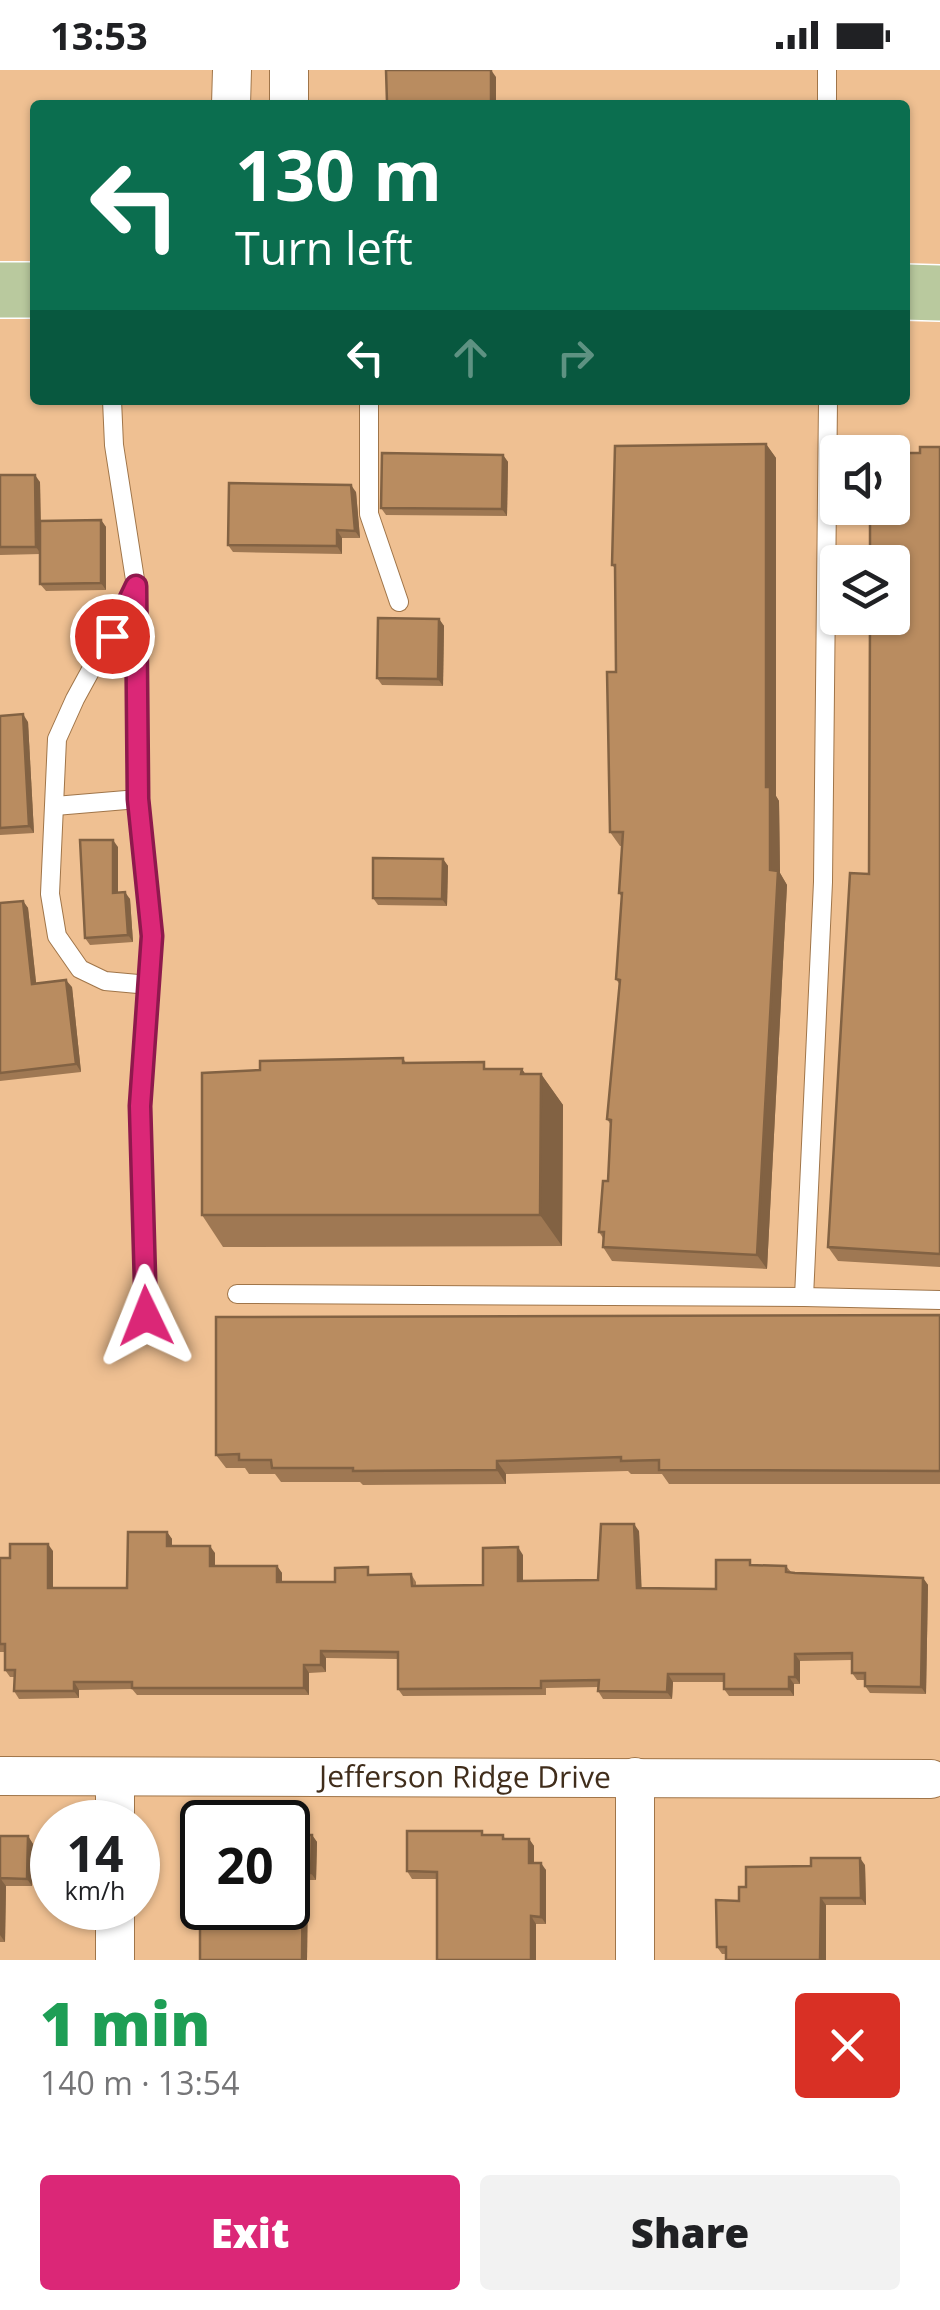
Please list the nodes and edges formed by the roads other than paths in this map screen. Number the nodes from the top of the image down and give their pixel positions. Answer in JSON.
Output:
{"nodes":[{"id":1,"x":232,"y":70,"type":"edge"},
{"id":2,"x":289,"y":70,"type":"edge"},
{"id":3,"x":827,"y":70,"type":"edge"},
{"id":4,"x":231,"y":100,"type":"edge"},
{"id":5,"x":289,"y":100,"type":"edge"},
{"id":6,"x":826,"y":100,"type":"edge"},
{"id":7,"x":0,"y":290,"type":"edge"},
{"id":8,"x":30,"y":290,"type":"edge"},
{"id":9,"x":910,"y":292,"type":"edge"},
{"id":10,"x":940,"y":293,"type":"edge"},
{"id":11,"x":112,"y":405,"type":"edge"},
{"id":12,"x":369,"y":405,"type":"edge"},
{"id":13,"x":828,"y":405,"type":"edge"},
{"id":14,"x":136,"y":586,"type":"junction"},
{"id":15,"x":399,"y":602,"type":"dead end"},
{"id":16,"x":138,"y":799,"type":"junction"},
{"id":17,"x":54,"y":806,"type":"junction"},
{"id":18,"x":149,"y":984,"type":"junction"},
{"id":19,"x":237,"y":1294,"type":"dead end"},
{"id":20,"x":804,"y":1296,"type":"junction"},
{"id":21,"x":940,"y":1300,"type":"edge"},
{"id":22,"x":146,"y":1316,"type":"dead end"},
{"id":23,"x":0,"y":1776,"type":"edge"},
{"id":24,"x":115,"y":1777,"type":"junction"},
{"id":25,"x":634,"y":1777,"type":"junction"},
{"id":26,"x":931,"y":1780,"type":"dead end"},
{"id":27,"x":115,"y":1800,"type":"edge"},
{"id":28,"x":115,"y":1930,"type":"edge"},
{"id":29,"x":115,"y":1960,"type":"edge"},
{"id":30,"x":635,"y":1960,"type":"edge"}],
"edges":[{"from":1,"to":4,"type":"street"},
{"from":2,"to":5,"type":"street"},
{"from":3,"to":6,"type":"lane"},
{"from":7,"to":8,"type":"main road"},
{"from":9,"to":10,"type":"main road"},
{"from":11,"to":14,"type":"lane"},
{"from":12,"to":15,"type":"lane"},
{"from":13,"to":20,"type":"lane"},
{"from":14,"to":16,"type":"lane"},
{"from":14,"to":17,"type":"lane"},
{"from":16,"to":17,"type":"lane"},
{"from":16,"to":18,"type":"lane"},
{"from":17,"to":18,"type":"lane"},
{"from":18,"to":22,"type":"lane"},
{"from":19,"to":20,"type":"lane"},
{"from":20,"to":21,"type":"lane"},
{"from":23,"to":24,"type":"street","name":"Jefferson Ridge Drive"},
{"from":24,"to":25,"type":"street","name":"Jefferson Ridge Drive"},
{"from":24,"to":27,"type":"street"},
{"from":25,"to":26,"type":"street","name":"Jefferson Ridge Drive"},
{"from":25,"to":30,"type":"street"},
{"from":28,"to":29,"type":"street"}]}
